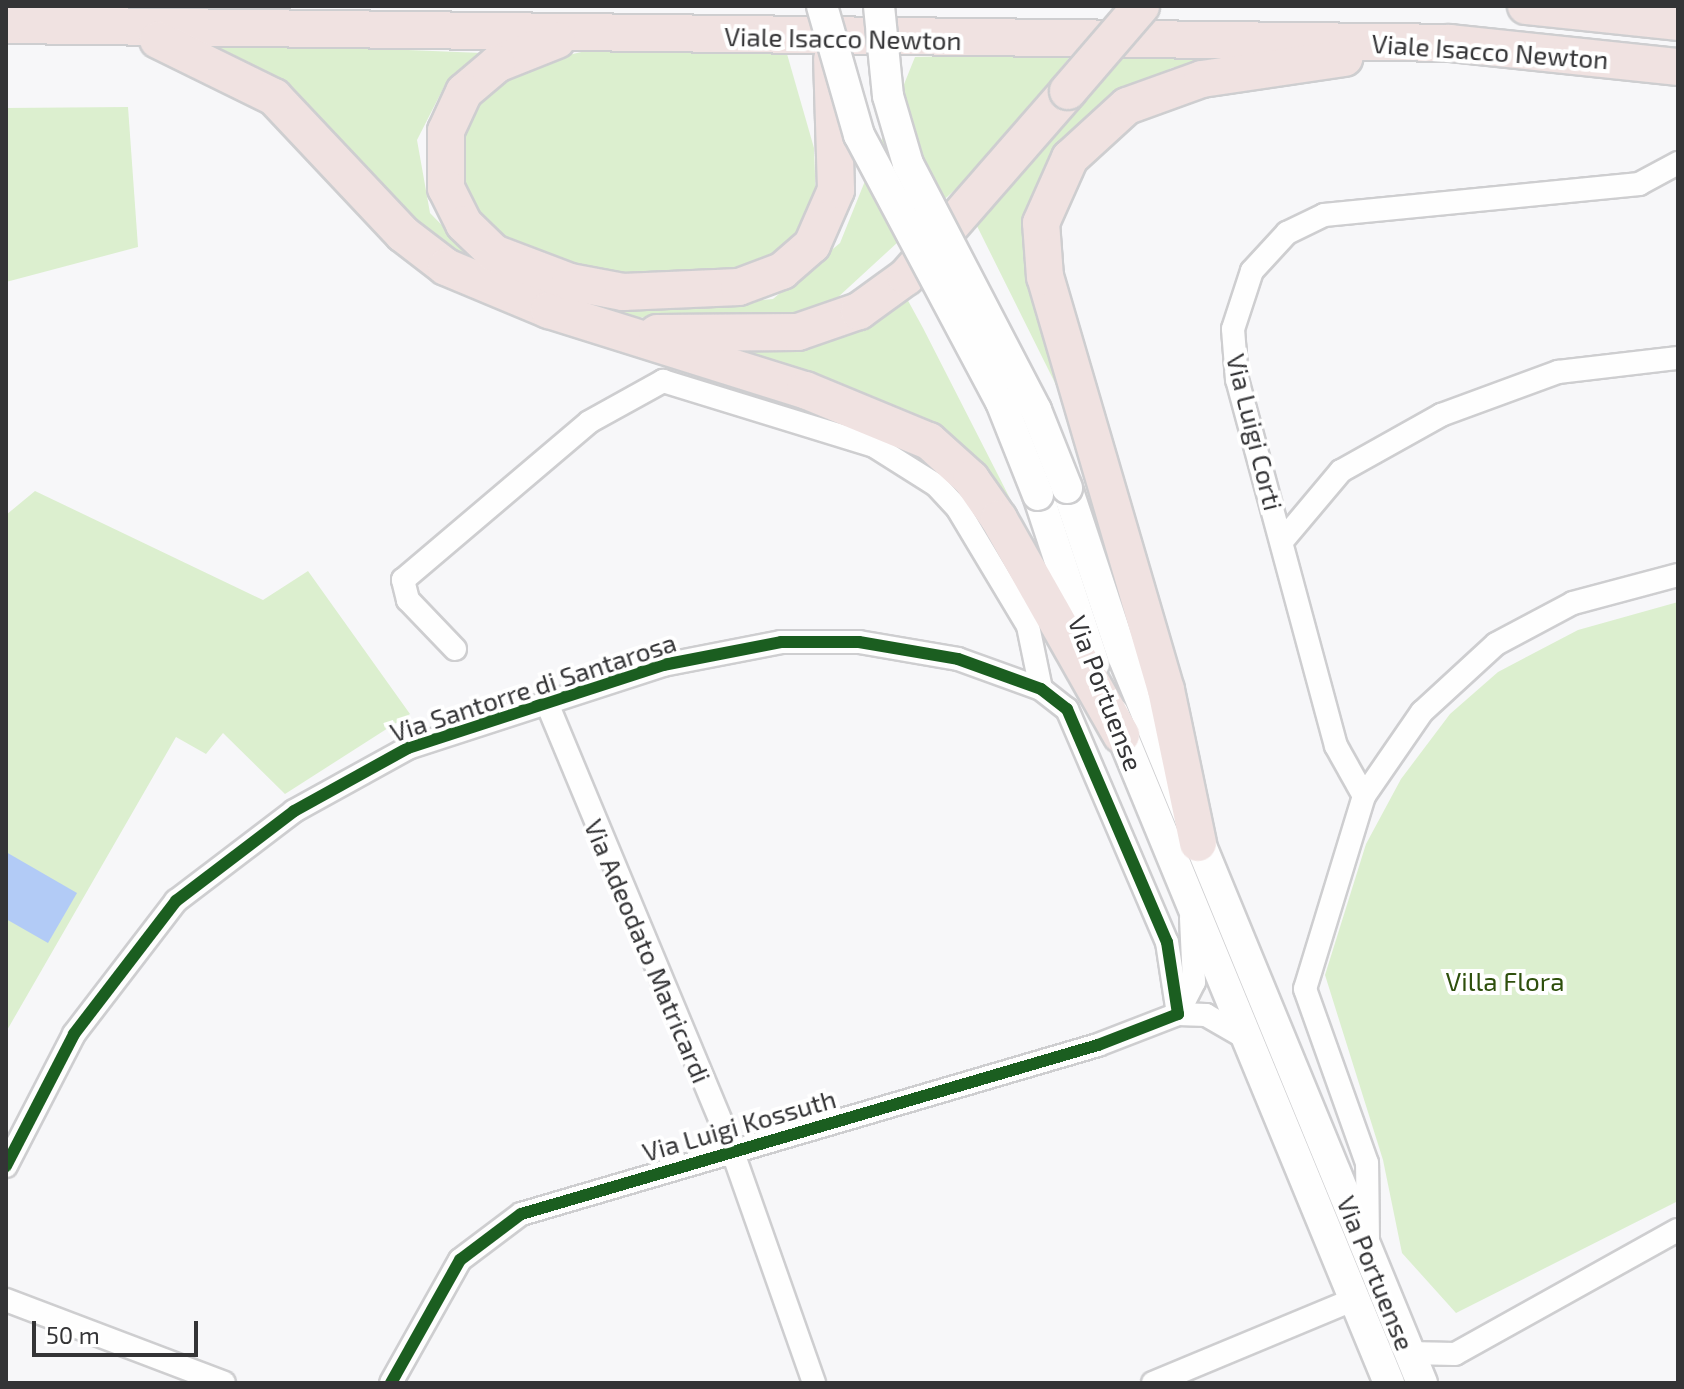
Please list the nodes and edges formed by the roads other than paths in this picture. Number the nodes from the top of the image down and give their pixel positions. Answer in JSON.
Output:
{"nodes":[{"id":1,"x":822,"y":6,"type":"edge"},
{"id":2,"x":879,"y":6,"type":"edge"},
{"id":3,"x":1141,"y":6,"type":"edge"},
{"id":4,"x":1526,"y":6,"type":"edge"},
{"id":5,"x":1678,"y":22,"type":"edge"},
{"id":6,"x":6,"y":25,"type":"edge"},
{"id":7,"x":121,"y":30,"type":"junction"},
{"id":8,"x":574,"y":33,"type":"junction"},
{"id":9,"x":1450,"y":43,"type":"junction"},
{"id":10,"x":832,"y":57,"type":"junction"},
{"id":11,"x":1678,"y":67,"type":"edge"},
{"id":12,"x":1678,"y":163,"type":"edge"},
{"id":13,"x":631,"y":334,"type":"junction"},
{"id":14,"x":1678,"y":358,"type":"edge"},
{"id":15,"x":1283,"y":540,"type":"junction"},
{"id":16,"x":1678,"y":575,"type":"edge"},
{"id":17,"x":455,"y":649,"type":"dead end"},
{"id":18,"x":1041,"y":689,"type":"junction"},
{"id":19,"x":546,"y":701,"type":"junction"},
{"id":20,"x":1121,"y":735,"type":"junction"},
{"id":21,"x":1364,"y":796,"type":"junction"},
{"id":22,"x":1198,"y":843,"type":"junction"},
{"id":23,"x":1189,"y":905,"type":"junction"},
{"id":24,"x":1178,"y":1014,"type":"junction"},
{"id":25,"x":1246,"y":1038,"type":"junction"},
{"id":26,"x":731,"y":1150,"type":"junction"},
{"id":27,"x":6,"y":1166,"type":"edge"},
{"id":28,"x":1678,"y":1230,"type":"edge"},
{"id":29,"x":1368,"y":1250,"type":"junction"},
{"id":30,"x":1355,"y":1299,"type":"junction"},
{"id":31,"x":6,"y":1300,"type":"edge"},
{"id":32,"x":1409,"y":1353,"type":"junction"},
{"id":33,"x":224,"y":1383,"type":"edge"},
{"id":34,"x":391,"y":1383,"type":"edge"},
{"id":35,"x":814,"y":1383,"type":"edge"},
{"id":36,"x":1153,"y":1383,"type":"edge"},
{"id":37,"x":1389,"y":1383,"type":"edge"},
{"id":38,"x":1422,"y":1383,"type":"edge"}],
"edges":[{"from":1,"to":10,"type":"main road","name":"Via Portuense","bridge":true},
{"from":2,"to":22,"type":"main road","name":"Via Portuense","bridge":true},
{"from":3,"to":13,"type":"highway","bridge":true},
{"from":4,"to":5,"type":"highway","name":"Viale Isacco Newton"},
{"from":6,"to":7,"type":"highway","name":"Viale Isacco Newton"},
{"from":7,"to":8,"type":"highway","name":"Viale Isacco Newton"},
{"from":7,"to":13,"type":"highway"},
{"from":8,"to":9,"type":"highway","name":"Viale Isacco Newton"},
{"from":8,"to":10,"type":"highway"},
{"from":9,"to":11,"type":"highway","name":"Viale Isacco Newton"},
{"from":9,"to":22,"type":"highway"},
{"from":10,"to":20,"type":"main road","name":"Via Portuense","bridge":true},
{"from":12,"to":15,"type":"street","name":"Via Luigi Corti"},
{"from":13,"to":20,"type":"highway"},
{"from":14,"to":15,"type":"street"},
{"from":15,"to":21,"type":"street","name":"Via Luigi Corti"},
{"from":16,"to":21,"type":"street"},
{"from":17,"to":18,"type":"street"},
{"from":18,"to":19,"type":"street","name":"Via Santorre di Santarosa"},
{"from":18,"to":24,"type":"street","name":"Via Santorre di Santarosa"},
{"from":19,"to":26,"type":"street","name":"Via Adeodato Matricardi"},
{"from":19,"to":27,"type":"street","name":"Via Santorre di Santarosa"},
{"from":20,"to":23,"type":"main road","name":"Via Portuense"},
{"from":21,"to":29,"type":"street"},
{"from":22,"to":29,"type":"main road","name":"Via Portuense"},
{"from":23,"to":24,"type":"street"},
{"from":23,"to":25,"type":"main road","name":"Via Portuense"},
{"from":24,"to":25,"type":"street"},
{"from":24,"to":26,"type":"street","name":"Via Luigi Kossuth"},
{"from":25,"to":30,"type":"main road","name":"Via Portuense"},
{"from":26,"to":34,"type":"street","name":"Via Luigi Kossuth"},
{"from":26,"to":35,"type":"street","name":"Via Adeodato Matricardi"},
{"from":28,"to":32,"type":"street"},
{"from":29,"to":32,"type":"main road","name":"Via Portuense"},
{"from":30,"to":36,"type":"street"},
{"from":30,"to":37,"type":"main road","name":"Via Portuense"},
{"from":31,"to":33,"type":"street"},
{"from":32,"to":38,"type":"main road","name":"Via Portuense"}]}
